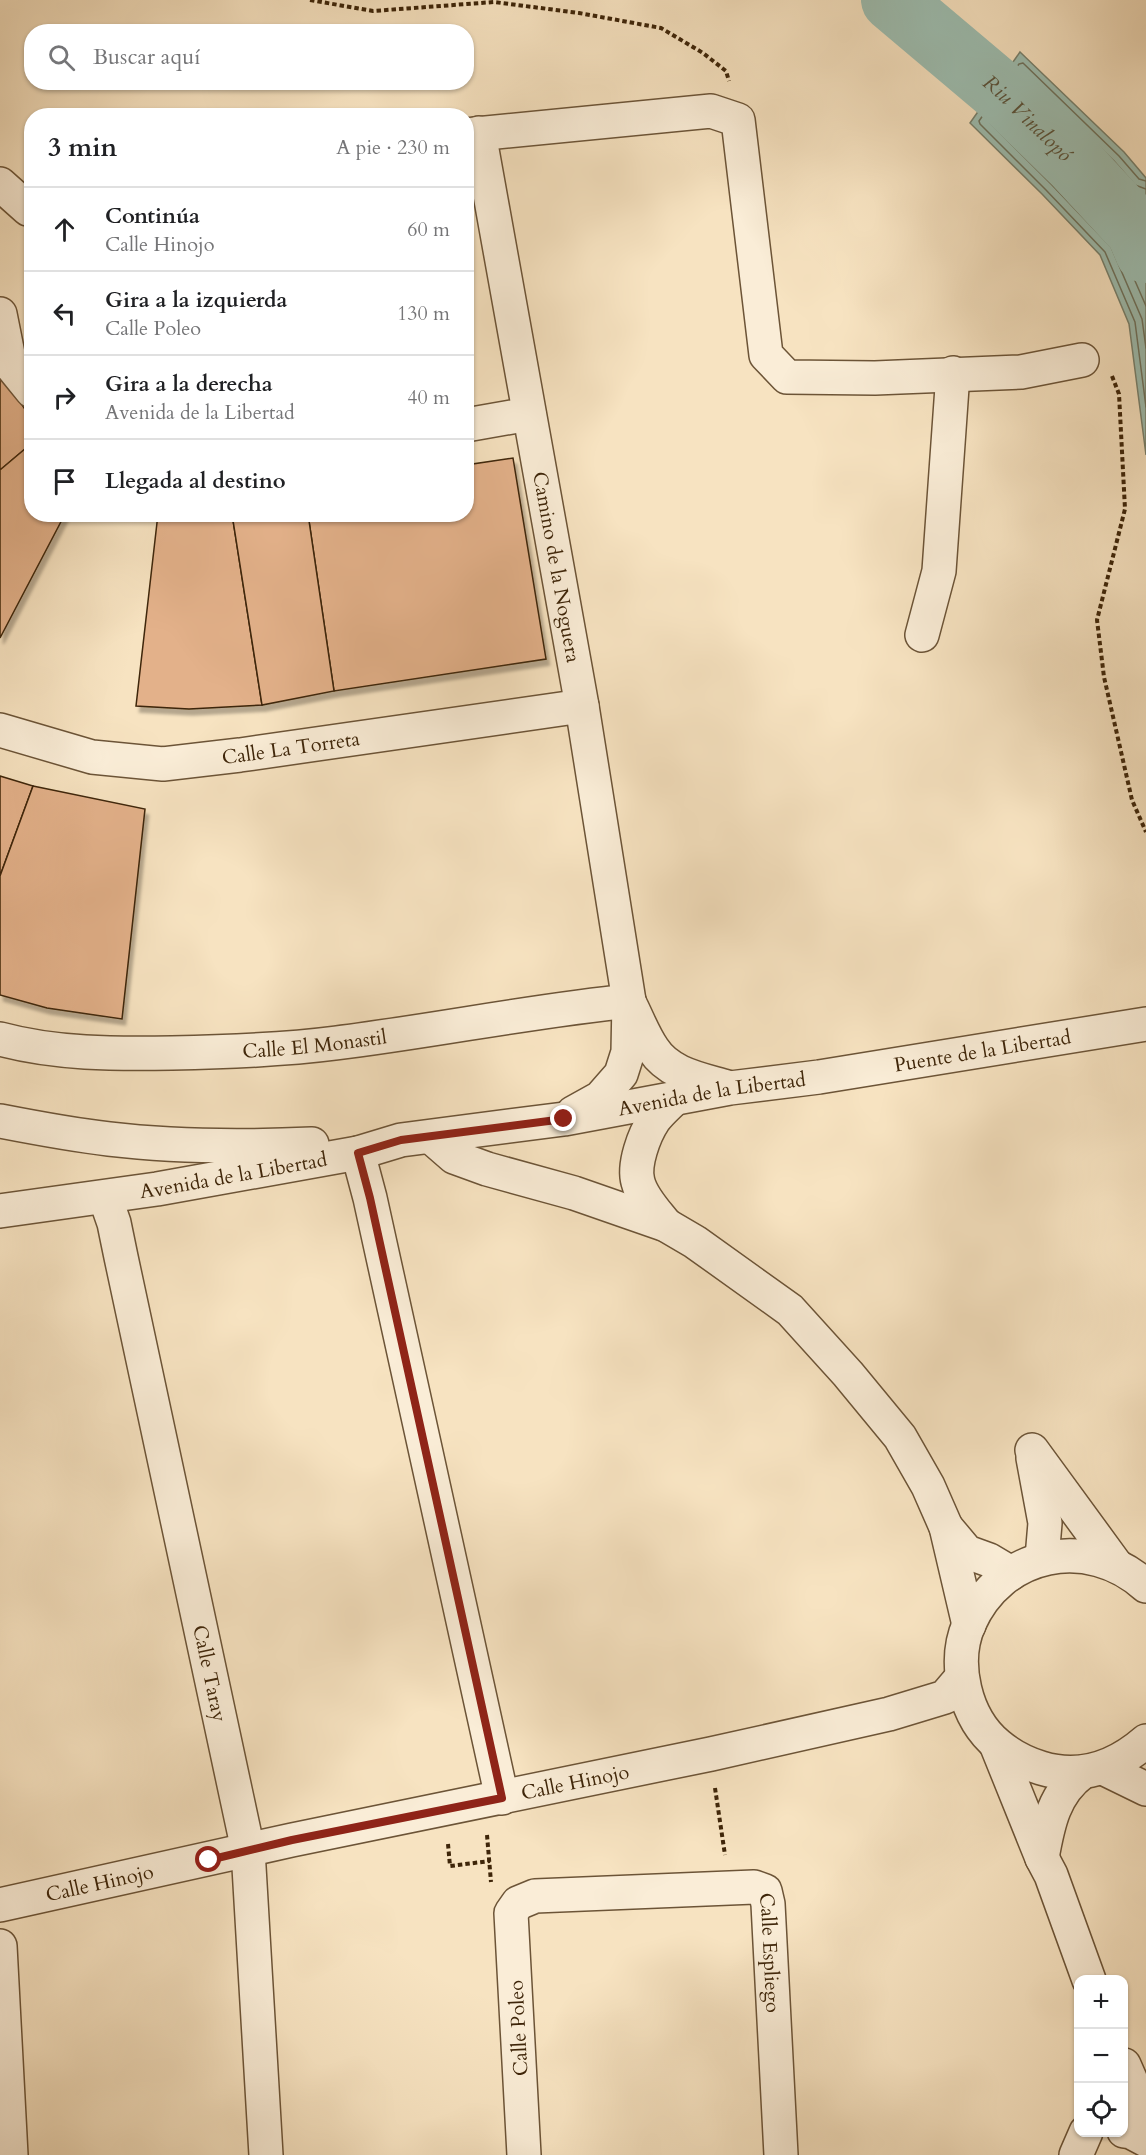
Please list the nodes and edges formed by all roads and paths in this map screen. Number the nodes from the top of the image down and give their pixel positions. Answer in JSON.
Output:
{"nodes":[{"id":1,"x":310,"y":0,"type":"edge"},
{"id":2,"x":738,"y":120,"type":"junction"},
{"id":3,"x":474,"y":134,"type":"edge"},
{"id":4,"x":474,"y":139,"type":"edge"},
{"id":5,"x":0,"y":184,"type":"edge"},
{"id":6,"x":24,"y":205,"type":"edge"},
{"id":7,"x":0,"y":314,"type":"edge"},
{"id":8,"x":1082,"y":360,"type":"joint"},
{"id":9,"x":953,"y":373,"type":"junction"},
{"id":10,"x":24,"y":382,"type":"edge"},
{"id":11,"x":529,"y":414,"type":"junction"},
{"id":12,"x":474,"y":424,"type":"edge"},
{"id":13,"x":922,"y":635,"type":"dead end"},
{"id":14,"x":582,"y":706,"type":"junction"},
{"id":15,"x":0,"y":730,"type":"edge"},
{"id":16,"x":1146,"y":832,"type":"edge"},
{"id":17,"x":629,"y":1001,"type":"junction"},
{"id":18,"x":1146,"y":1024,"type":"edge"},
{"id":19,"x":0,"y":1039,"type":"edge"},
{"id":20,"x":819,"y":1077,"type":"joint"},
{"id":21,"x":730,"y":1088,"type":"junction"},
{"id":22,"x":673,"y":1100,"type":"junction"},
{"id":23,"x":564,"y":1119,"type":"junction"},
{"id":24,"x":0,"y":1121,"type":"edge"},
{"id":25,"x":416,"y":1138,"type":"junction"},
{"id":26,"x":358,"y":1153,"type":"junction"},
{"id":27,"x":105,"y":1197,"type":"junction"},
{"id":28,"x":0,"y":1211,"type":"edge"},
{"id":29,"x":666,"y":1225,"type":"junction"},
{"id":30,"x":946,"y":1527,"type":"junction"},
{"id":31,"x":1042,"y":1558,"type":"junction"},
{"id":32,"x":1116,"y":1564,"type":"junction"},
{"id":33,"x":1011,"y":1573,"type":"junction"},
{"id":34,"x":1146,"y":1586,"type":"edge"},
{"id":35,"x":969,"y":1625,"type":"junction"},
{"id":36,"x":962,"y":1677,"type":"junction"},
{"id":37,"x":1146,"y":1742,"type":"edge"},
{"id":38,"x":996,"y":1744,"type":"junction"},
{"id":39,"x":711,"y":1754,"type":"junction"},
{"id":40,"x":1093,"y":1770,"type":"junction"},
{"id":41,"x":1146,"y":1789,"type":"edge"},
{"id":42,"x":502,"y":1798,"type":"junction"},
{"id":43,"x":458,"y":1807,"type":"junction"},
{"id":44,"x":487,"y":1835,"type":"junction"},
{"id":45,"x":477,"y":1838,"type":"dead end"},
{"id":46,"x":458,"y":1842,"type":"dead end"},
{"id":47,"x":248,"y":1850,"type":"junction"},
{"id":48,"x":1042,"y":1858,"type":"junction"},
{"id":49,"x":729,"y":1888,"type":"junction"},
{"id":50,"x":518,"y":1903,"type":"joint"},
{"id":51,"x":0,"y":1905,"type":"edge"},
{"id":52,"x":0,"y":1946,"type":"edge"},
{"id":53,"x":1087,"y":1975,"type":"edge"},
{"id":54,"x":1128,"y":2074,"type":"edge"},
{"id":55,"x":1146,"y":2115,"type":"edge"},
{"id":56,"x":1128,"y":2132,"type":"edge"},
{"id":57,"x":1146,"y":2140,"type":"edge"},
{"id":58,"x":11,"y":2155,"type":"edge"},
{"id":59,"x":266,"y":2155,"type":"edge"},
{"id":60,"x":524,"y":2155,"type":"edge"},
{"id":61,"x":780,"y":2155,"type":"edge"}],
"edges":[{"from":1,"to":2,"type":"path"},
{"from":2,"to":3,"type":"street"},
{"from":2,"to":9,"type":"street"},
{"from":4,"to":11,"type":"street","name":"Camino de la Noguera"},
{"from":5,"to":6,"type":"street"},
{"from":7,"to":10,"type":"street"},
{"from":8,"to":9,"type":"street"},
{"from":8,"to":16,"type":"path"},
{"from":9,"to":13,"type":"street"},
{"from":11,"to":12,"type":"street"},
{"from":11,"to":14,"type":"street","name":"Camino de la Noguera"},
{"from":14,"to":15,"type":"street","name":"Calle La Torreta"},
{"from":14,"to":17,"type":"street","name":"Camino de la Noguera"},
{"from":17,"to":19,"type":"street","name":"Calle El Monastil"},
{"from":17,"to":21,"type":"street"},
{"from":17,"to":23,"type":"street"},
{"from":18,"to":20,"type":"street","name":"Puente de la Libertad"},
{"from":20,"to":21,"type":"street","name":"Avenida de la Libertad"},
{"from":21,"to":22,"type":"street","name":"Avenida de la Libertad"},
{"from":22,"to":23,"type":"street","name":"Avenida de la Libertad"},
{"from":22,"to":29,"type":"street"},
{"from":23,"to":25,"type":"street","name":"Avenida de la Libertad"},
{"from":24,"to":25,"type":"street"},
{"from":25,"to":26,"type":"street","name":"Avenida de la Libertad"},
{"from":25,"to":29,"type":"street"},
{"from":26,"to":27,"type":"street","name":"Avenida de la Libertad"},
{"from":26,"to":42,"type":"street"},
{"from":27,"to":28,"type":"street","name":"Avenida de la Libertad"},
{"from":27,"to":47,"type":"street","name":"Calle Taray"},
{"from":29,"to":30,"type":"street"},
{"from":30,"to":33,"type":"street"},
{"from":30,"to":35,"type":"street"},
{"from":31,"to":32,"type":"street"},
{"from":31,"to":32,"type":"street"},
{"from":31,"to":33,"type":"street"},
{"from":32,"to":34,"type":"street"},
{"from":33,"to":35,"type":"street"},
{"from":35,"to":36,"type":"street"},
{"from":36,"to":38,"type":"street"},
{"from":36,"to":39,"type":"street","name":"Calle Hinojo"},
{"from":37,"to":40,"type":"street"},
{"from":38,"to":40,"type":"street"},
{"from":38,"to":48,"type":"street"},
{"from":39,"to":42,"type":"street","name":"Calle Hinojo"},
{"from":39,"to":49,"type":"path"},
{"from":40,"to":41,"type":"street"},
{"from":40,"to":48,"type":"street"},
{"from":42,"to":43,"type":"street","name":"Calle Hinojo"},
{"from":43,"to":44,"type":"path"},
{"from":43,"to":47,"type":"street","name":"Calle Hinojo"},
{"from":44,"to":45,"type":"path"},
{"from":44,"to":46,"type":"path"},
{"from":47,"to":51,"type":"street","name":"Calle Hinojo"},
{"from":47,"to":59,"type":"street","name":"Calle Taray"},
{"from":48,"to":53,"type":"street"},
{"from":49,"to":50,"type":"street","name":"Calle Espliego"},
{"from":49,"to":61,"type":"street","name":"Calle Espliego"},
{"from":50,"to":60,"type":"street","name":"Calle Poleo"},
{"from":52,"to":58,"type":"street"},
{"from":54,"to":55,"type":"street"},
{"from":56,"to":57,"type":"street"}]}
